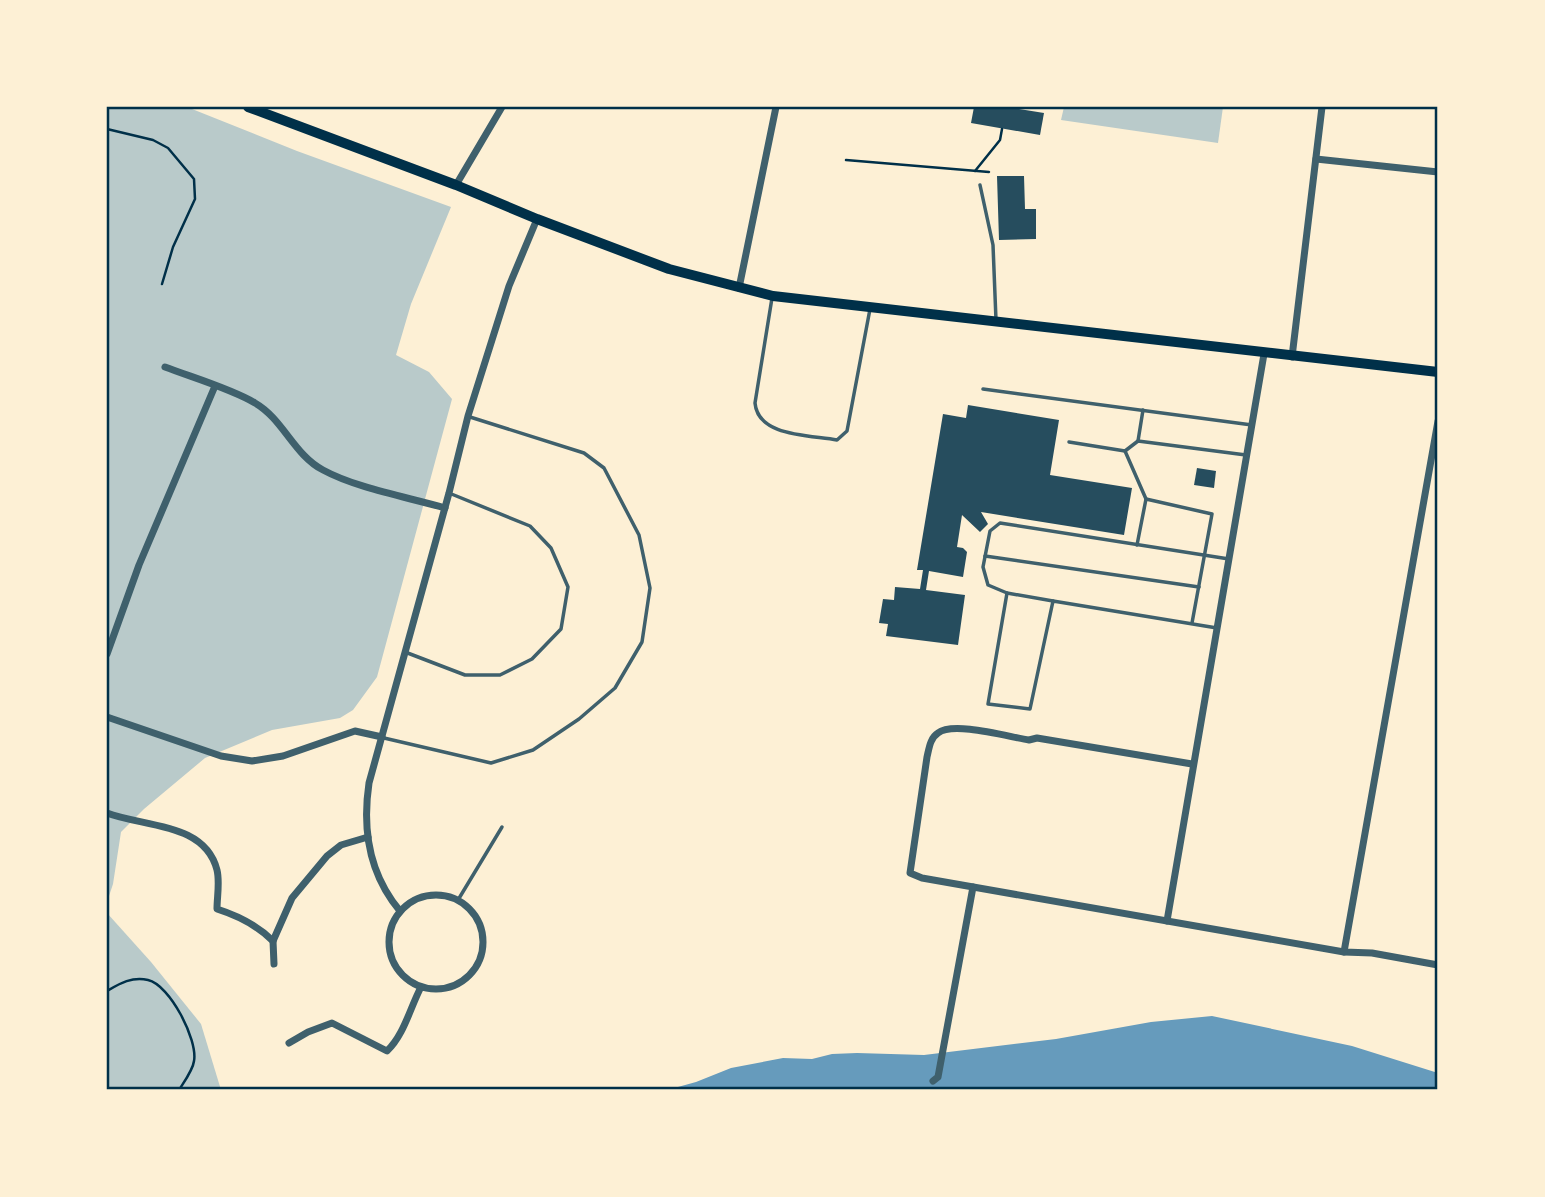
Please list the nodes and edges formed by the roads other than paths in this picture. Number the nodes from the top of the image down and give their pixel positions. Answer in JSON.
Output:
{"nodes":[{"id":1,"x":248,"y":107,"type":"edge"},
{"id":2,"x":502,"y":107,"type":"edge"},
{"id":3,"x":775,"y":107,"type":"edge"},
{"id":4,"x":1322,"y":107,"type":"edge"},
{"id":5,"x":1316,"y":159,"type":"junction"},
{"id":6,"x":1438,"y":172,"type":"edge"},
{"id":7,"x":456,"y":185,"type":"junction"},
{"id":8,"x":980,"y":185,"type":"dead end"},
{"id":9,"x":537,"y":219,"type":"junction"},
{"id":10,"x":739,"y":288,"type":"junction"},
{"id":11,"x":773,"y":296,"type":"junction"},
{"id":12,"x":870,"y":307,"type":"junction"},
{"id":13,"x":996,"y":322,"type":"junction"},
{"id":14,"x":1264,"y":354,"type":"junction"},
{"id":15,"x":1292,"y":357,"type":"junction"},
{"id":16,"x":165,"y":368,"type":"dead end"},
{"id":17,"x":1438,"y":372,"type":"edge"},
{"id":18,"x":215,"y":386,"type":"junction"},
{"id":19,"x":984,"y":389,"type":"dead end"},
{"id":20,"x":1143,"y":410,"type":"junction"},
{"id":21,"x":468,"y":416,"type":"junction"},
{"id":22,"x":1438,"y":421,"type":"edge"},
{"id":23,"x":1252,"y":425,"type":"junction"},
{"id":24,"x":1138,"y":441,"type":"junction"},
{"id":25,"x":1069,"y":442,"type":"dead end"},
{"id":26,"x":1125,"y":451,"type":"junction"},
{"id":27,"x":1247,"y":455,"type":"junction"},
{"id":28,"x":449,"y":493,"type":"junction"},
{"id":29,"x":1146,"y":499,"type":"junction"},
{"id":30,"x":445,"y":508,"type":"junction"},
{"id":31,"x":1137,"y":545,"type":"junction"},
{"id":32,"x":1204,"y":555,"type":"junction"},
{"id":33,"x":985,"y":556,"type":"junction"},
{"id":34,"x":1229,"y":559,"type":"junction"},
{"id":35,"x":1199,"y":587,"type":"junction"},
{"id":36,"x":1007,"y":593,"type":"junction"},
{"id":37,"x":1053,"y":601,"type":"junction"},
{"id":38,"x":1191,"y":624,"type":"junction"},
{"id":39,"x":1217,"y":628,"type":"junction"},
{"id":40,"x":405,"y":652,"type":"junction"},
{"id":41,"x":107,"y":654,"type":"edge"},
{"id":42,"x":107,"y":717,"type":"edge"},
{"id":43,"x":382,"y":737,"type":"junction"},
{"id":44,"x":1192,"y":764,"type":"junction"},
{"id":45,"x":107,"y":813,"type":"edge"},
{"id":46,"x":502,"y":827,"type":"dead end"},
{"id":47,"x":368,"y":837,"type":"junction"},
{"id":48,"x":973,"y":887,"type":"junction"},
{"id":49,"x":458,"y":900,"type":"junction"},
{"id":50,"x":400,"y":911,"type":"junction"},
{"id":51,"x":1167,"y":921,"type":"junction"},
{"id":52,"x":274,"y":941,"type":"junction"},
{"id":53,"x":1344,"y":952,"type":"junction"},
{"id":54,"x":274,"y":964,"type":"dead end"},
{"id":55,"x":1438,"y":965,"type":"edge"},
{"id":56,"x":421,"y":987,"type":"junction"},
{"id":57,"x":289,"y":1043,"type":"dead end"},
{"id":58,"x":933,"y":1081,"type":"dead end"}],
"edges":[{"from":1,"to":7,"type":"main road"},
{"from":2,"to":7,"type":"street"},
{"from":3,"to":10,"type":"street"},
{"from":4,"to":5,"type":"street"},
{"from":5,"to":6,"type":"street"},
{"from":5,"to":15,"type":"street"},
{"from":7,"to":9,"type":"main road"},
{"from":8,"to":13,"type":"lane"},
{"from":9,"to":10,"type":"main road"},
{"from":9,"to":21,"type":"street"},
{"from":10,"to":11,"type":"main road"},
{"from":11,"to":12,"type":"main road"},
{"from":11,"to":12,"type":"lane"},
{"from":12,"to":13,"type":"main road"},
{"from":13,"to":14,"type":"main road"},
{"from":14,"to":15,"type":"main road"},
{"from":14,"to":23,"type":"street"},
{"from":15,"to":17,"type":"main road"},
{"from":16,"to":18,"type":"street"},
{"from":18,"to":30,"type":"street"},
{"from":18,"to":41,"type":"street"},
{"from":19,"to":20,"type":"lane"},
{"from":20,"to":23,"type":"lane"},
{"from":20,"to":24,"type":"lane"},
{"from":21,"to":28,"type":"street"},
{"from":21,"to":43,"type":"lane"},
{"from":22,"to":53,"type":"street"},
{"from":23,"to":27,"type":"street"},
{"from":24,"to":26,"type":"lane"},
{"from":24,"to":27,"type":"lane"},
{"from":25,"to":26,"type":"lane"},
{"from":26,"to":29,"type":"lane"},
{"from":27,"to":34,"type":"street"},
{"from":28,"to":30,"type":"street"},
{"from":28,"to":40,"type":"lane"},
{"from":29,"to":31,"type":"lane"},
{"from":29,"to":32,"type":"lane"},
{"from":30,"to":40,"type":"street"},
{"from":31,"to":32,"type":"lane"},
{"from":31,"to":33,"type":"lane"},
{"from":32,"to":34,"type":"lane"},
{"from":32,"to":35,"type":"lane"},
{"from":33,"to":35,"type":"lane"},
{"from":33,"to":36,"type":"lane"},
{"from":34,"to":39,"type":"street"},
{"from":35,"to":38,"type":"lane"},
{"from":36,"to":37,"type":"lane"},
{"from":36,"to":37,"type":"lane"},
{"from":37,"to":38,"type":"lane"},
{"from":38,"to":39,"type":"lane"},
{"from":39,"to":44,"type":"street"},
{"from":40,"to":43,"type":"street"},
{"from":42,"to":43,"type":"street"},
{"from":43,"to":47,"type":"street"},
{"from":44,"to":48,"type":"street"},
{"from":44,"to":51,"type":"street"},
{"from":45,"to":52,"type":"street"},
{"from":46,"to":49,"type":"lane"},
{"from":47,"to":50,"type":"street"},
{"from":47,"to":52,"type":"street"},
{"from":48,"to":51,"type":"street"},
{"from":48,"to":58,"type":"street"},
{"from":49,"to":50,"type":"street"},
{"from":49,"to":56,"type":"street"},
{"from":50,"to":56,"type":"street"},
{"from":51,"to":53,"type":"street"},
{"from":52,"to":54,"type":"street"},
{"from":53,"to":55,"type":"street"},
{"from":56,"to":57,"type":"street"}]}
